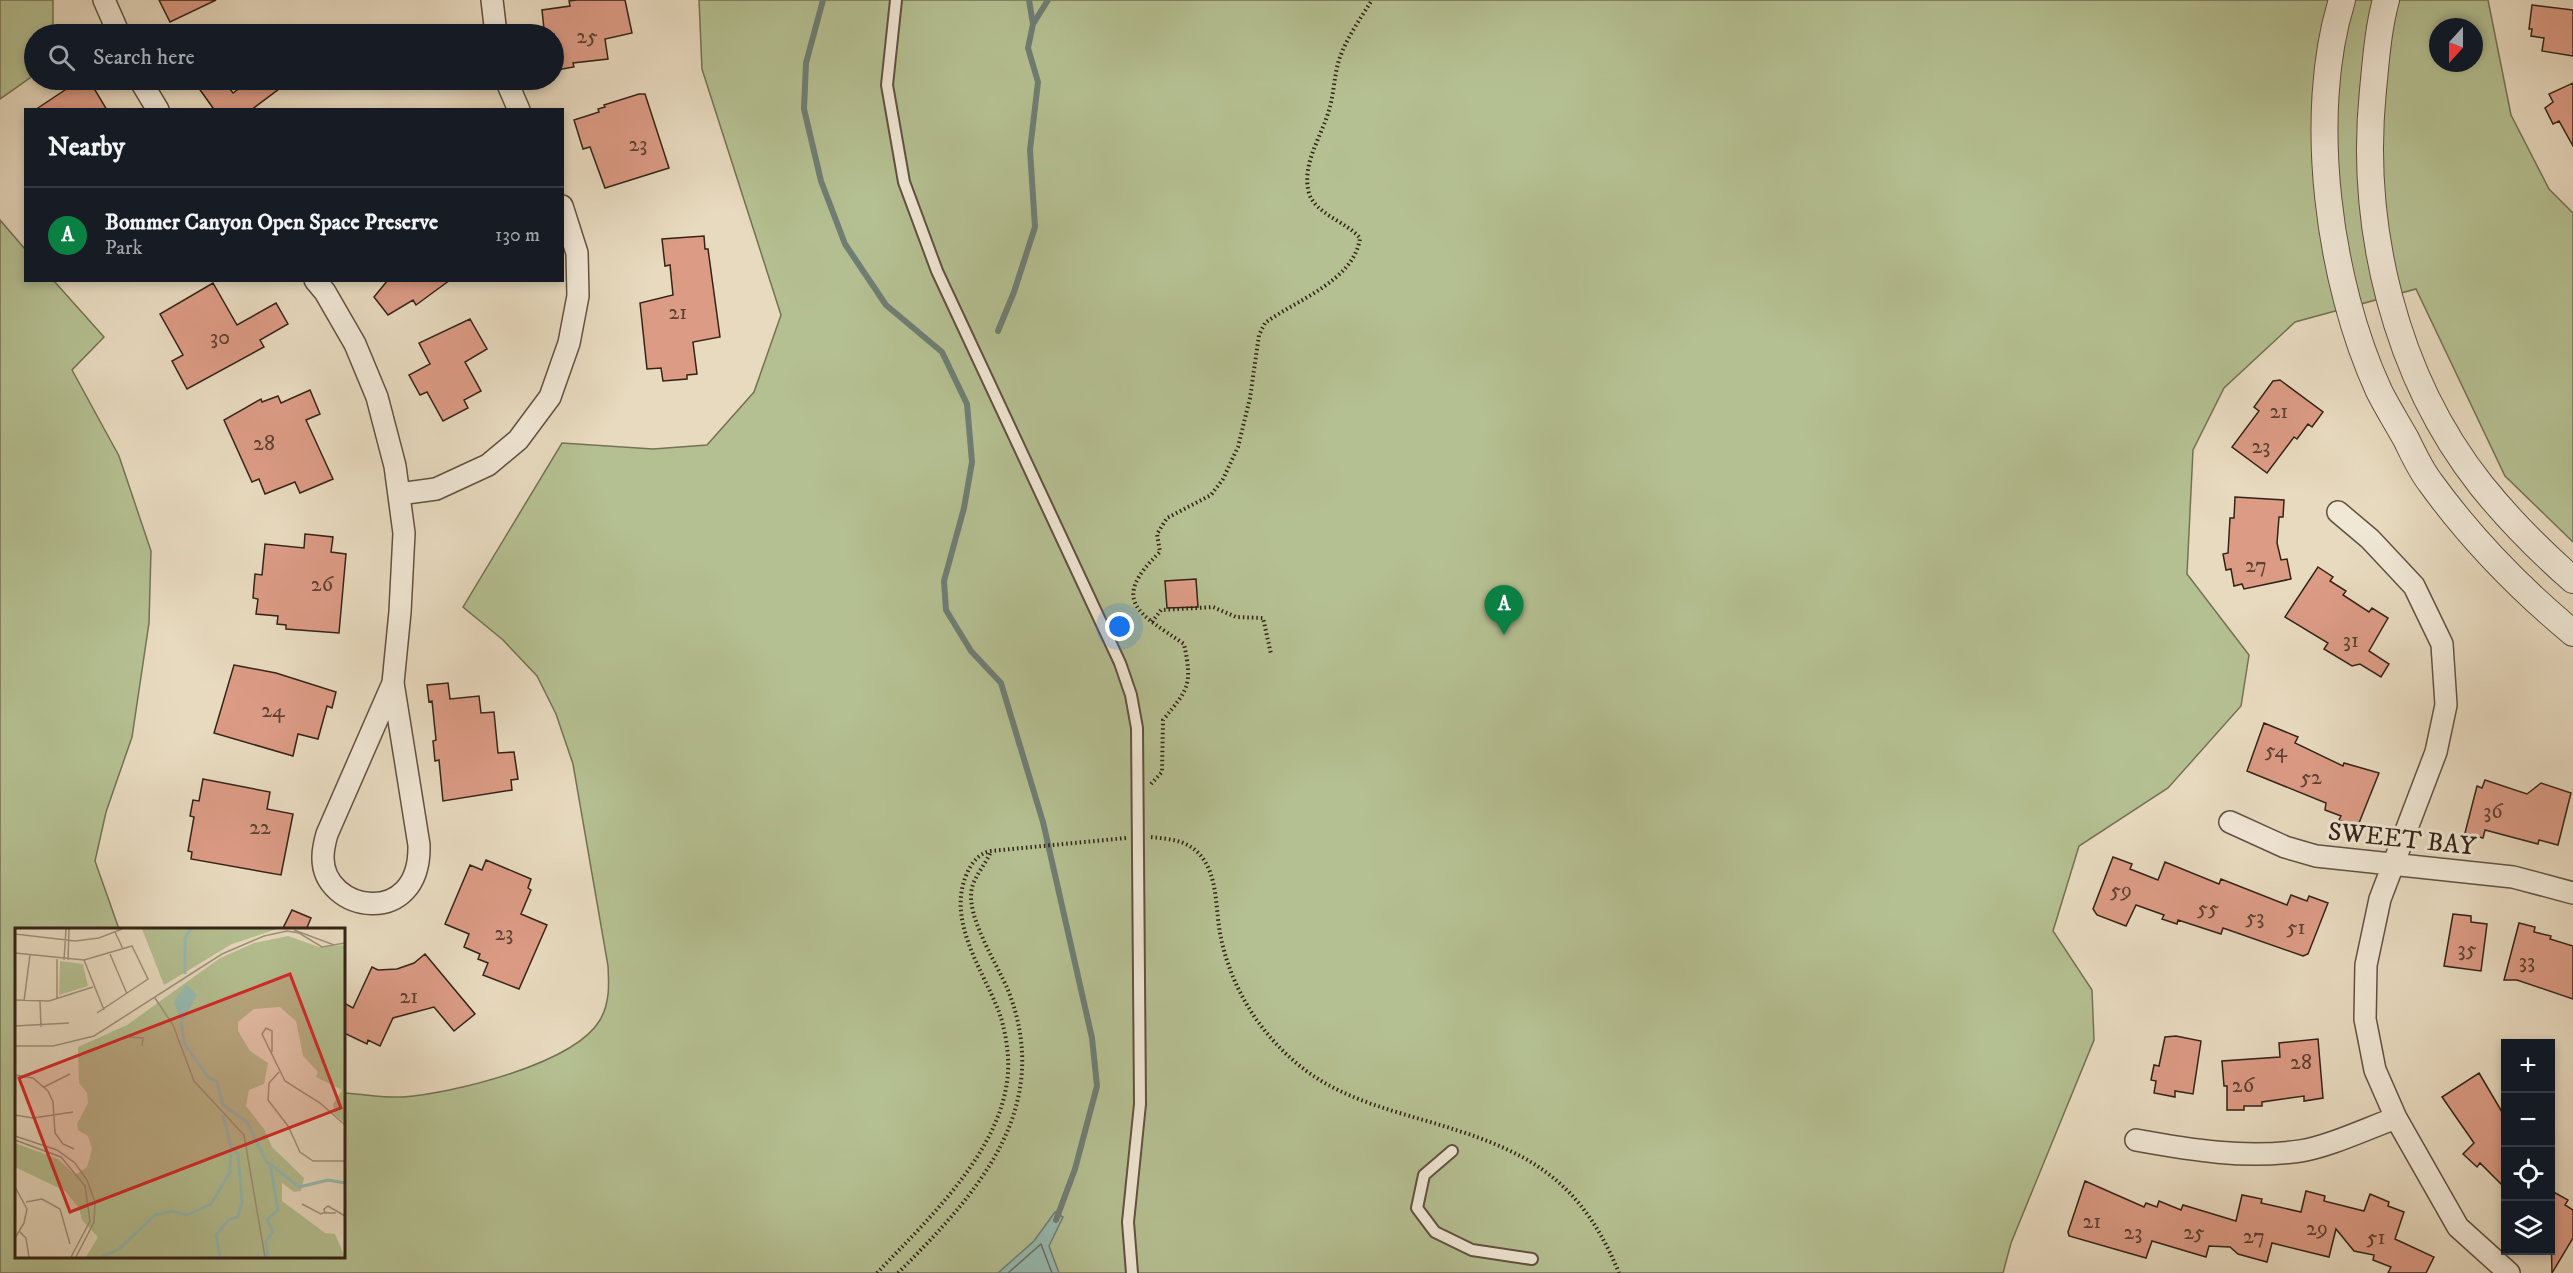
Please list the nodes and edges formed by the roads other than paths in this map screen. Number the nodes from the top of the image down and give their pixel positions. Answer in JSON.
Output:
{"nodes":[{"id":1,"x":104,"y":0,"type":"edge"},
{"id":2,"x":492,"y":0,"type":"edge"},
{"id":3,"x":896,"y":0,"type":"edge"},
{"id":4,"x":2342,"y":0,"type":"edge"},
{"id":5,"x":2386,"y":0,"type":"edge"},
{"id":6,"x":115,"y":24,"type":"edge"},
{"id":7,"x":495,"y":24,"type":"edge"},
{"id":8,"x":146,"y":90,"type":"edge"},
{"id":9,"x":510,"y":90,"type":"edge"},
{"id":10,"x":157,"y":108,"type":"edge"},
{"id":11,"x":518,"y":108,"type":"edge"},
{"id":12,"x":564,"y":212,"type":"edge"},
{"id":13,"x":317,"y":282,"type":"edge"},
{"id":14,"x":399,"y":494,"type":"junction"},
{"id":15,"x":2338,"y":512,"type":"dead end"},
{"id":16,"x":2573,"y":580,"type":"edge"},
{"id":17,"x":2573,"y":633,"type":"edge"},
{"id":18,"x":393,"y":683,"type":"junction"},
{"id":19,"x":2230,"y":822,"type":"dead end"},
{"id":20,"x":2395,"y":864,"type":"junction"},
{"id":21,"x":2573,"y":893,"type":"edge"},
{"id":22,"x":2396,"y":1118,"type":"junction"},
{"id":23,"x":2136,"y":1140,"type":"dead end"},
{"id":24,"x":1452,"y":1151,"type":"dead end"},
{"id":25,"x":1532,"y":1259,"type":"dead end"},
{"id":26,"x":1132,"y":1273,"type":"edge"},
{"id":27,"x":2509,"y":1273,"type":"edge"}],
"edges":[{"from":1,"to":6,"type":"street"},
{"from":2,"to":7,"type":"street"},
{"from":3,"to":26,"type":"lane"},
{"from":4,"to":17,"type":"street"},
{"from":5,"to":16,"type":"street"},
{"from":8,"to":10,"type":"street"},
{"from":9,"to":11,"type":"street"},
{"from":12,"to":14,"type":"street"},
{"from":13,"to":14,"type":"street"},
{"from":14,"to":18,"type":"street"},
{"from":15,"to":20,"type":"street"},
{"from":18,"to":18,"type":"street"},
{"from":19,"to":20,"type":"street","name":"SWEET BAY"},
{"from":20,"to":21,"type":"street","name":"SWEET BAY"},
{"from":20,"to":22,"type":"street"},
{"from":22,"to":23,"type":"street"},
{"from":22,"to":27,"type":"street"},
{"from":24,"to":25,"type":"lane"}]}
